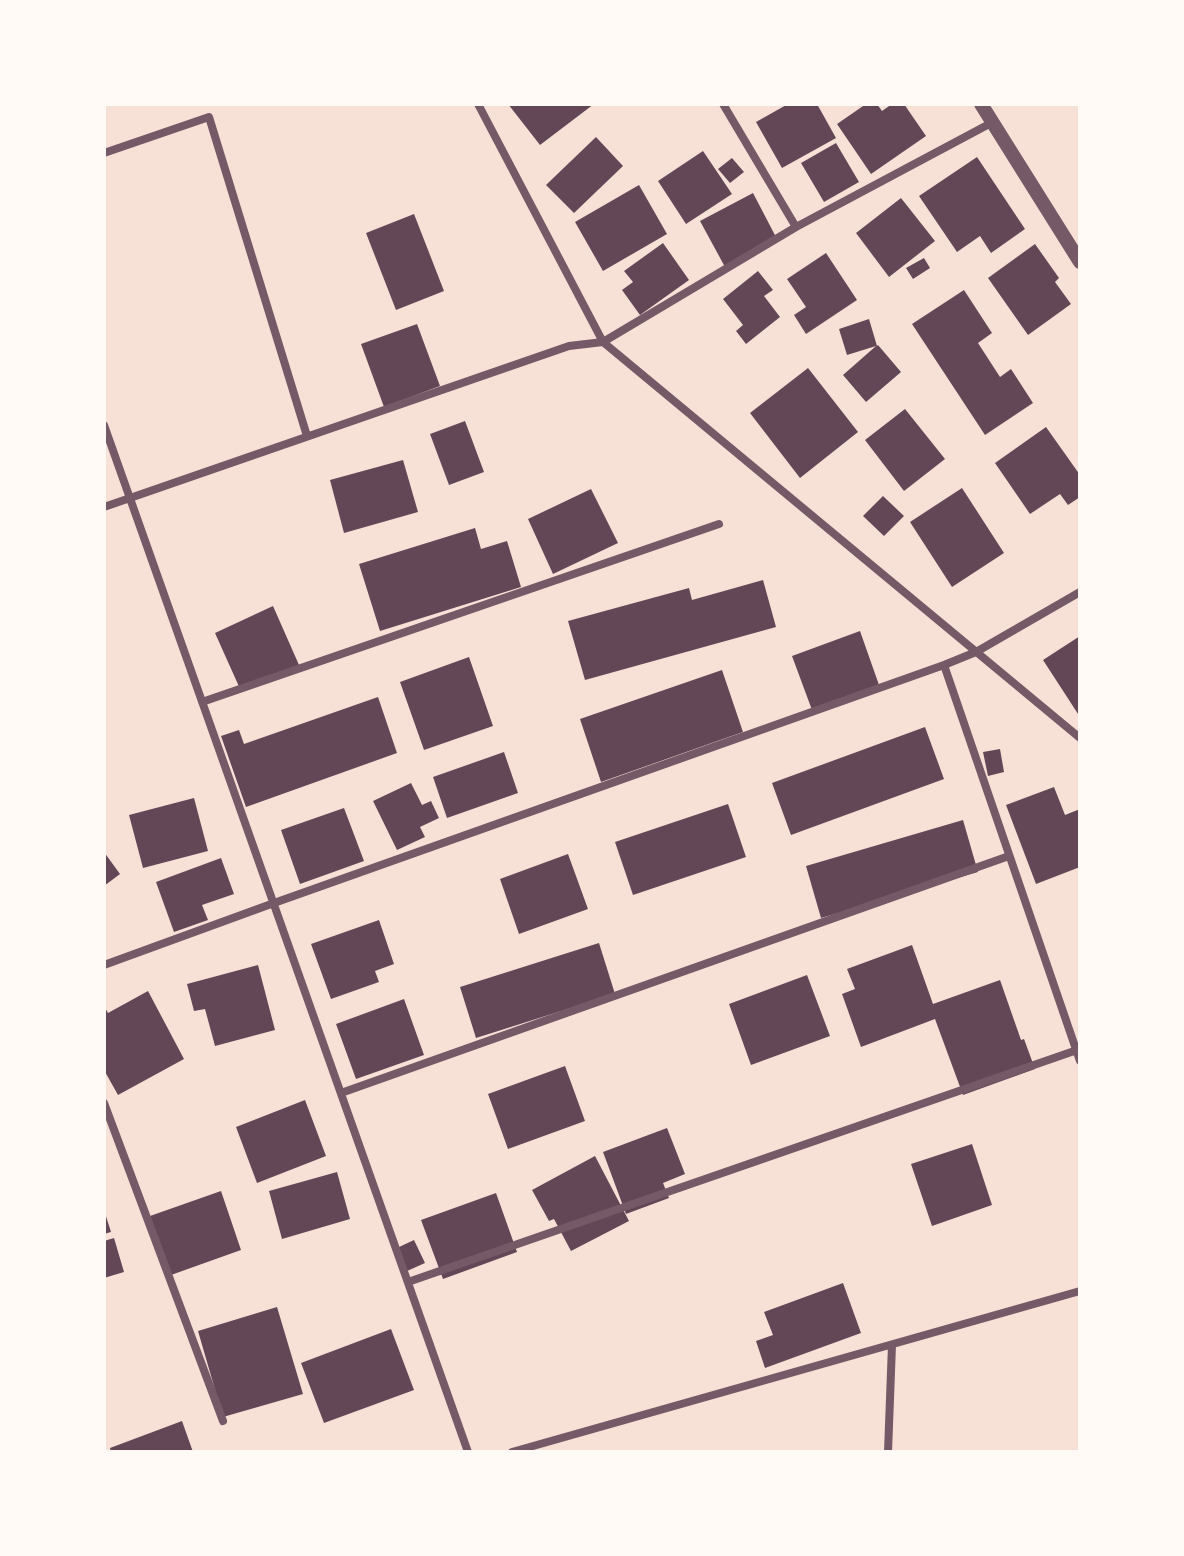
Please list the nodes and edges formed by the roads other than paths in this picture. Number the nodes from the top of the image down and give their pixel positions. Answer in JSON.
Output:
{"nodes":[{"id":1,"x":478,"y":104,"type":"edge"},
{"id":2,"x":723,"y":104,"type":"edge"},
{"id":3,"x":981,"y":104,"type":"edge"},
{"id":4,"x":993,"y":122,"type":"junction"},
{"id":5,"x":104,"y":153,"type":"edge"},
{"id":6,"x":796,"y":227,"type":"junction"},
{"id":7,"x":1080,"y":262,"type":"edge"},
{"id":8,"x":603,"y":342,"type":"junction"},
{"id":9,"x":104,"y":425,"type":"edge"},
{"id":10,"x":307,"y":436,"type":"junction"},
{"id":11,"x":129,"y":497,"type":"junction"},
{"id":12,"x":104,"y":507,"type":"edge"},
{"id":13,"x":719,"y":524,"type":"dead end"},
{"id":14,"x":1080,"y":592,"type":"edge"},
{"id":15,"x":976,"y":652,"type":"junction"},
{"id":16,"x":944,"y":665,"type":"junction"},
{"id":17,"x":202,"y":702,"type":"junction"},
{"id":18,"x":1080,"y":738,"type":"edge"},
{"id":19,"x":1009,"y":856,"type":"junction"},
{"id":20,"x":274,"y":903,"type":"junction"},
{"id":21,"x":104,"y":965,"type":"edge"},
{"id":22,"x":1078,"y":1050,"type":"edge"},
{"id":23,"x":1080,"y":1061,"type":"edge"},
{"id":24,"x":341,"y":1093,"type":"junction"},
{"id":25,"x":104,"y":1103,"type":"edge"},
{"id":26,"x":408,"y":1282,"type":"junction"},
{"id":27,"x":1080,"y":1291,"type":"edge"},
{"id":28,"x":892,"y":1345,"type":"junction"},
{"id":29,"x":223,"y":1421,"type":"dead end"},
{"id":30,"x":468,"y":1452,"type":"edge"},
{"id":31,"x":512,"y":1452,"type":"edge"},
{"id":32,"x":888,"y":1452,"type":"edge"}],
"edges":[{"from":1,"to":8,"type":"street"},
{"from":2,"to":6,"type":"street"},
{"from":3,"to":4,"type":"street"},
{"from":4,"to":6,"type":"street"},
{"from":4,"to":7,"type":"street"},
{"from":5,"to":10,"type":"street"},
{"from":6,"to":8,"type":"street"},
{"from":8,"to":10,"type":"street"},
{"from":8,"to":15,"type":"street"},
{"from":9,"to":11,"type":"street"},
{"from":10,"to":11,"type":"street"},
{"from":11,"to":12,"type":"street"},
{"from":11,"to":17,"type":"street"},
{"from":13,"to":17,"type":"street"},
{"from":14,"to":15,"type":"street"},
{"from":15,"to":16,"type":"street"},
{"from":15,"to":18,"type":"street"},
{"from":16,"to":19,"type":"street"},
{"from":16,"to":20,"type":"street"},
{"from":17,"to":20,"type":"street"},
{"from":19,"to":22,"type":"street"},
{"from":19,"to":24,"type":"street"},
{"from":20,"to":21,"type":"street"},
{"from":20,"to":24,"type":"street"},
{"from":22,"to":23,"type":"street"},
{"from":22,"to":26,"type":"street"},
{"from":24,"to":26,"type":"street"},
{"from":25,"to":29,"type":"street"},
{"from":26,"to":30,"type":"street"},
{"from":27,"to":28,"type":"street"},
{"from":28,"to":31,"type":"street"},
{"from":28,"to":32,"type":"street"}]}
